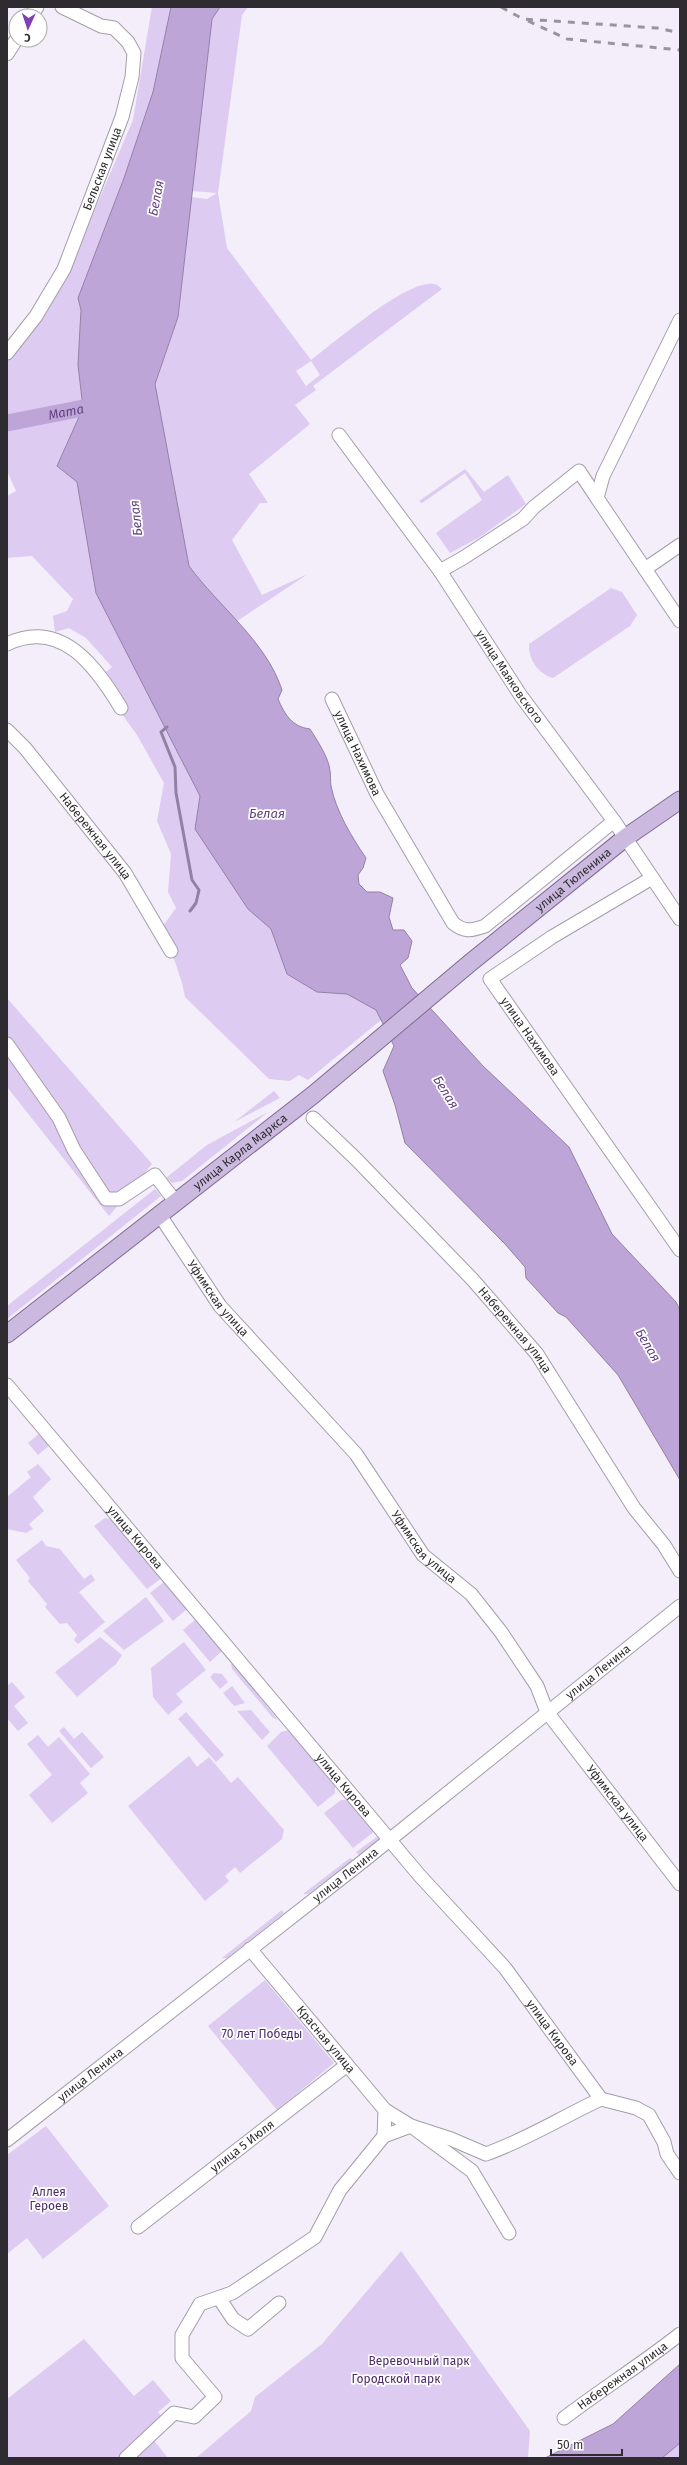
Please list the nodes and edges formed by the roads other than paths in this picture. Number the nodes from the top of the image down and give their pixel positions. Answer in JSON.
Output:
{"nodes":[{"id":1,"x":62,"y":7,"type":"edge"},
{"id":2,"x":680,"y":320,"type":"edge"},
{"id":3,"x":7,"y":353,"type":"edge"},
{"id":4,"x":340,"y":435,"type":"dead end"},
{"id":5,"x":597,"y":498,"type":"junction"},
{"id":6,"x":680,"y":545,"type":"edge"},
{"id":7,"x":645,"y":569,"type":"junction"},
{"id":8,"x":440,"y":571,"type":"junction"},
{"id":9,"x":680,"y":621,"type":"edge"},
{"id":10,"x":7,"y":644,"type":"edge"},
{"id":11,"x":332,"y":699,"type":"dead end"},
{"id":12,"x":122,"y":708,"type":"dead end"},
{"id":13,"x":7,"y":730,"type":"edge"},
{"id":14,"x":680,"y":800,"type":"edge"},
{"id":15,"x":614,"y":821,"type":"junction"},
{"id":16,"x":625,"y":838,"type":"junction"},
{"id":17,"x":652,"y":878,"type":"junction"},
{"id":18,"x":680,"y":919,"type":"edge"},
{"id":19,"x":171,"y":951,"type":"dead end"},
{"id":20,"x":470,"y":963,"type":"joint"},
{"id":21,"x":7,"y":1044,"type":"edge"},
{"id":22,"x":313,"y":1118,"type":"dead end"},
{"id":23,"x":175,"y":1201,"type":"junction"},
{"id":24,"x":159,"y":1214,"type":"junction"},
{"id":25,"x":680,"y":1250,"type":"edge"},
{"id":26,"x":7,"y":1334,"type":"edge"},
{"id":27,"x":7,"y":1385,"type":"edge"},
{"id":28,"x":680,"y":1571,"type":"edge"},
{"id":29,"x":680,"y":1606,"type":"edge"},
{"id":30,"x":547,"y":1712,"type":"junction"},
{"id":31,"x":390,"y":1840,"type":"junction"},
{"id":32,"x":680,"y":1884,"type":"edge"},
{"id":33,"x":250,"y":1949,"type":"junction"},
{"id":34,"x":346,"y":2065,"type":"junction"},
{"id":35,"x":601,"y":2099,"type":"junction"},
{"id":36,"x":385,"y":2110,"type":"junction"},
{"id":37,"x":411,"y":2126,"type":"junction"},
{"id":38,"x":384,"y":2136,"type":"junction"},
{"id":39,"x":7,"y":2140,"type":"edge"},
{"id":40,"x":680,"y":2173,"type":"edge"},
{"id":41,"x":138,"y":2226,"type":"dead end"},
{"id":42,"x":509,"y":2233,"type":"dead end"},
{"id":43,"x":219,"y":2298,"type":"junction"},
{"id":44,"x":280,"y":2303,"type":"dead end"},
{"id":45,"x":680,"y":2334,"type":"edge"},
{"id":46,"x":564,"y":2418,"type":"dead end"},
{"id":47,"x":126,"y":2458,"type":"edge"}],
"edges":[{"from":1,"to":3,"type":"street","name":"Бельская улица"},
{"from":2,"to":5,"type":"street"},
{"from":4,"to":8,"type":"street","name":"улица Маяковского"},
{"from":5,"to":7,"type":"street"},
{"from":5,"to":8,"type":"street"},
{"from":6,"to":7,"type":"street"},
{"from":7,"to":9,"type":"street"},
{"from":8,"to":15,"type":"street","name":"улица Маяковского"},
{"from":10,"to":12,"type":"street"},
{"from":11,"to":15,"type":"street","name":"улица Нахимова"},
{"from":13,"to":19,"type":"street","name":"Набережная улица"},
{"from":14,"to":16,"type":"main road","name":"улица Тюленина"},
{"from":15,"to":16,"type":"street","name":"улица Маяковского"},
{"from":16,"to":17,"type":"street","name":"улица Маяковского"},
{"from":16,"to":20,"type":"main road","name":"улица Тюленина"},
{"from":17,"to":18,"type":"street","name":"улица Маяковского"},
{"from":17,"to":25,"type":"street","name":"улица Нахимова"},
{"from":20,"to":23,"type":"main road","name":"улица Карла Маркса"},
{"from":21,"to":23,"type":"street"},
{"from":22,"to":28,"type":"street","name":"Набережная улица"},
{"from":23,"to":24,"type":"main road","name":"улица Карла Маркса"},
{"from":24,"to":26,"type":"main road","name":"улица Карла Маркса"},
{"from":24,"to":30,"type":"street","name":"Уфимская улица"},
{"from":27,"to":31,"type":"street","name":"улица Кирова"},
{"from":29,"to":30,"type":"street","name":"улица Ленина"},
{"from":30,"to":31,"type":"street","name":"улица Ленина"},
{"from":30,"to":32,"type":"street","name":"Уфимская улица"},
{"from":31,"to":33,"type":"street","name":"улица Ленина"},
{"from":31,"to":35,"type":"street","name":"улица Кирова"},
{"from":33,"to":34,"type":"street","name":"Красная улица"},
{"from":33,"to":39,"type":"street","name":"улица Ленина"},
{"from":34,"to":36,"type":"street","name":"Красная улица"},
{"from":34,"to":41,"type":"street","name":"улица 5 Июля"},
{"from":35,"to":37,"type":"street"},
{"from":35,"to":40,"type":"street"},
{"from":36,"to":37,"type":"street","name":"Красная улица"},
{"from":36,"to":38,"type":"street"},
{"from":37,"to":38,"type":"street"},
{"from":37,"to":42,"type":"street"},
{"from":38,"to":43,"type":"street"},
{"from":43,"to":44,"type":"street"},
{"from":43,"to":47,"type":"street"},
{"from":45,"to":46,"type":"street","name":"Набережная улица"}]}
